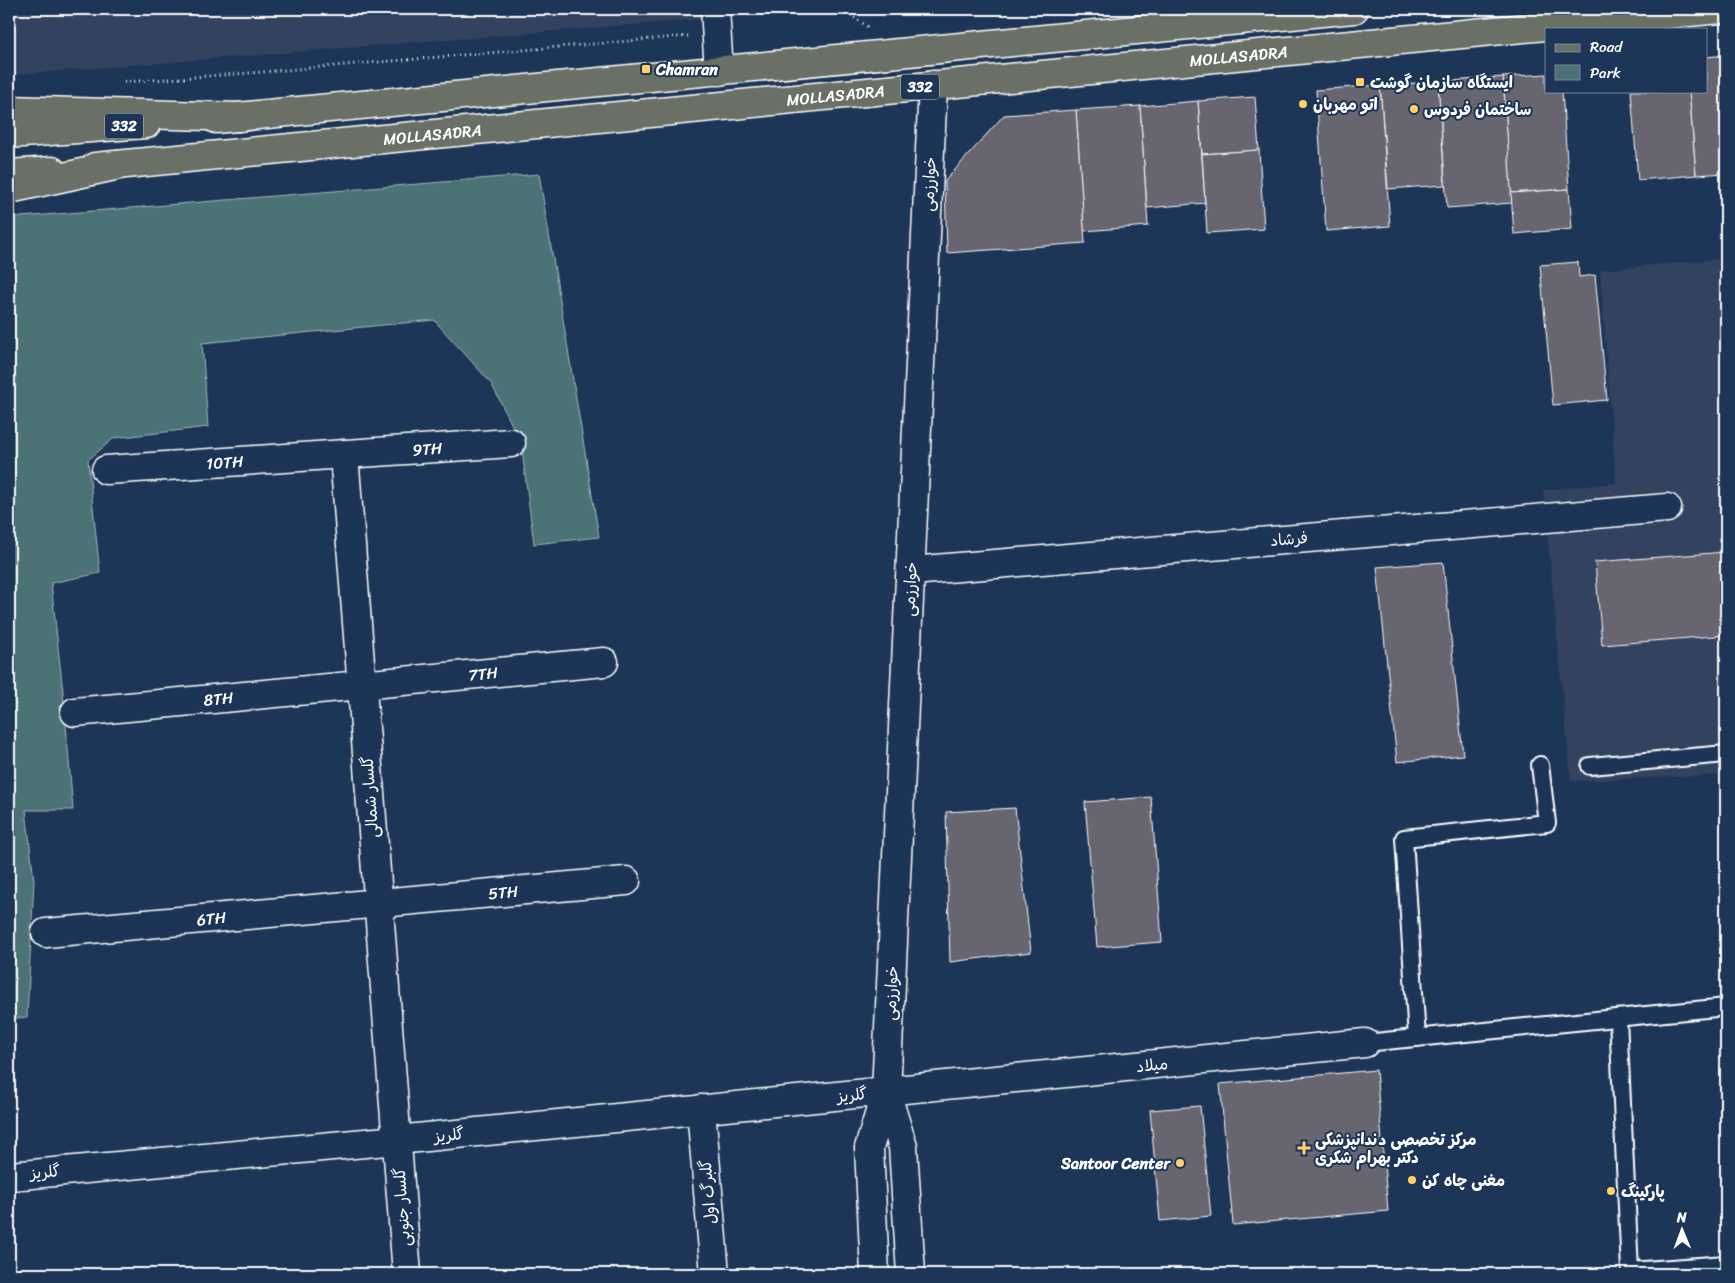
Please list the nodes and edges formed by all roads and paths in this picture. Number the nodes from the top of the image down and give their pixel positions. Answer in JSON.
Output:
{"nodes":[{"id":1,"x":1354,"y":9,"type":"edge"},
{"id":2,"x":1720,"y":9,"type":"edge"},
{"id":3,"x":716,"y":21,"type":"edge"},
{"id":4,"x":719,"y":71,"type":"junction"},
{"id":5,"x":115,"y":83,"type":"dead end"},
{"id":6,"x":934,"y":86,"type":"junction"},
{"id":7,"x":9,"y":110,"type":"edge"},
{"id":8,"x":239,"y":117,"type":"junction"},
{"id":9,"x":9,"y":134,"type":"edge"},
{"id":10,"x":119,"y":165,"type":"junction"},
{"id":11,"x":9,"y":174,"type":"edge"},
{"id":12,"x":9,"y":189,"type":"edge"},
{"id":13,"x":511,"y":443,"type":"dead end"},
{"id":14,"x":344,"y":454,"type":"junction"},
{"id":15,"x":106,"y":470,"type":"dead end"},
{"id":16,"x":1667,"y":508,"type":"dead end"},
{"id":17,"x":911,"y":571,"type":"junction"},
{"id":18,"x":604,"y":662,"type":"dead end"},
{"id":19,"x":362,"y":685,"type":"junction"},
{"id":20,"x":75,"y":712,"type":"dead end"},
{"id":21,"x":1726,"y":754,"type":"edge"},
{"id":22,"x":1540,"y":765,"type":"dead end"},
{"id":23,"x":1590,"y":766,"type":"dead end"},
{"id":24,"x":626,"y":881,"type":"dead end"},
{"id":25,"x":378,"y":902,"type":"junction"},
{"id":26,"x":46,"y":933,"type":"dead end"},
{"id":27,"x":1726,"y":1007,"type":"edge"},
{"id":28,"x":1618,"y":1018,"type":"junction"},
{"id":29,"x":1417,"y":1038,"type":"junction"},
{"id":30,"x":1365,"y":1043,"type":"joint"},
{"id":31,"x":886,"y":1092,"type":"junction"},
{"id":32,"x":701,"y":1109,"type":"junction"},
{"id":33,"x":396,"y":1140,"type":"junction"},
{"id":34,"x":11,"y":1176,"type":"dead end"},
{"id":35,"x":1726,"y":1264,"type":"edge"},
{"id":36,"x":1630,"y":1273,"type":"edge"},
{"id":37,"x":407,"y":1274,"type":"edge"},
{"id":38,"x":715,"y":1274,"type":"edge"},
{"id":39,"x":875,"y":1274,"type":"edge"},
{"id":40,"x":912,"y":1274,"type":"edge"}],
"edges":[{"from":1,"to":4,"type":"main road","number":"332"},
{"from":2,"to":6,"type":"main road","name":"MOLLASADRA","number":"332"},
{"from":3,"to":4,"type":"street"},
{"from":3,"to":5,"type":"path"},
{"from":4,"to":8,"type":"main road","number":"332"},
{"from":6,"to":10,"type":"main road","name":"MOLLASADRA","number":"332"},
{"from":6,"to":17,"type":"street","name":"خوارزمی"},
{"from":7,"to":8,"type":"main road"},
{"from":8,"to":9,"type":"main road","number":"332"},
{"from":10,"to":11,"type":"main road","name":"MOLLASADRA","number":"332"},
{"from":10,"to":12,"type":"main road"},
{"from":13,"to":14,"type":"street","name":"9TH"},
{"from":14,"to":15,"type":"street","name":"10TH"},
{"from":14,"to":19,"type":"street","name":"گلسار شمالی"},
{"from":16,"to":17,"type":"street","name":"فرشاد"},
{"from":17,"to":31,"type":"street","name":"خوارزمی"},
{"from":18,"to":19,"type":"street","name":"7TH"},
{"from":19,"to":20,"type":"street","name":"8TH"},
{"from":19,"to":25,"type":"street","name":"گلسار شمالی"},
{"from":21,"to":23,"type":"lane"},
{"from":22,"to":29,"type":"lane"},
{"from":24,"to":25,"type":"street","name":"5TH"},
{"from":25,"to":26,"type":"street","name":"6TH"},
{"from":25,"to":33,"type":"street","name":"گلسار شمالی"},
{"from":27,"to":28,"type":"lane","name":"میلاد"},
{"from":28,"to":29,"type":"lane","name":"میلاد"},
{"from":28,"to":36,"type":"lane"},
{"from":29,"to":30,"type":"lane","name":"میلاد"},
{"from":30,"to":31,"type":"street","name":"میلاد"},
{"from":31,"to":32,"type":"street","name":"گلریز"},
{"from":31,"to":39,"type":"street","name":"خوارزمی"},
{"from":31,"to":40,"type":"street","name":"خوارزمی"},
{"from":32,"to":33,"type":"street","name":"گلریز"},
{"from":32,"to":38,"type":"street","name":"گلبرگ اول"},
{"from":33,"to":34,"type":"street","name":"گلریز"},
{"from":33,"to":37,"type":"street","name":"گلسار جنوبی"},
{"from":35,"to":36,"type":"lane"}]}
